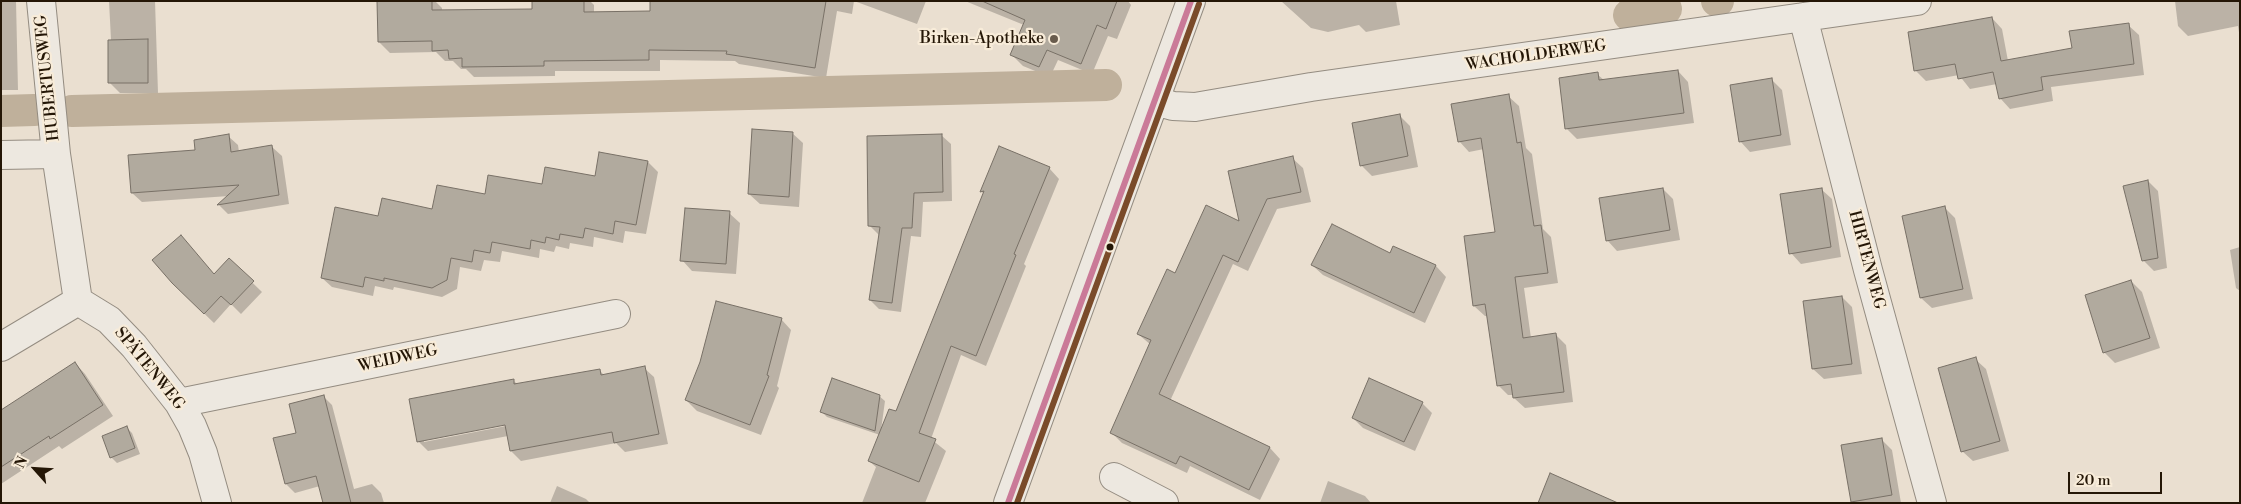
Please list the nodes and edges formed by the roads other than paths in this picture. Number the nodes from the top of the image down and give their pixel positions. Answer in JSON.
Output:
{"nodes":[{"id":1,"x":41,"y":1,"type":"edge"},
{"id":2,"x":1191,"y":1,"type":"edge"},
{"id":3,"x":1917,"y":1,"type":"edge"},
{"id":4,"x":1803,"y":17,"type":"junction"},
{"id":5,"x":1155,"y":101,"type":"junction"},
{"id":6,"x":56,"y":154,"type":"junction"},
{"id":7,"x":1,"y":155,"type":"edge"},
{"id":8,"x":78,"y":301,"type":"junction"},
{"id":9,"x":616,"y":314,"type":"dead end"},
{"id":10,"x":1,"y":347,"type":"edge"},
{"id":11,"x":179,"y":404,"type":"junction"},
{"id":12,"x":1114,"y":477,"type":"dead end"},
{"id":13,"x":217,"y":503,"type":"edge"},
{"id":14,"x":1008,"y":503,"type":"edge"},
{"id":15,"x":1164,"y":503,"type":"edge"},
{"id":16,"x":1932,"y":503,"type":"edge"}],
"edges":[{"from":1,"to":6,"type":"street","name":"HUBERTUSWEG"},
{"from":2,"to":5,"type":"street"},
{"from":3,"to":4,"type":"street","name":"WACHOLDERWEG"},
{"from":4,"to":5,"type":"street","name":"WACHOLDERWEG"},
{"from":4,"to":16,"type":"street","name":"HIRTENWEG"},
{"from":5,"to":14,"type":"street"},
{"from":6,"to":7,"type":"street"},
{"from":6,"to":8,"type":"street"},
{"from":8,"to":10,"type":"street"},
{"from":8,"to":11,"type":"street","name":"SPÄTENWEG"},
{"from":9,"to":11,"type":"street","name":"WEIDWEG"},
{"from":11,"to":13,"type":"street","name":"SPÄTENWEG"},
{"from":12,"to":15,"type":"street"}]}
